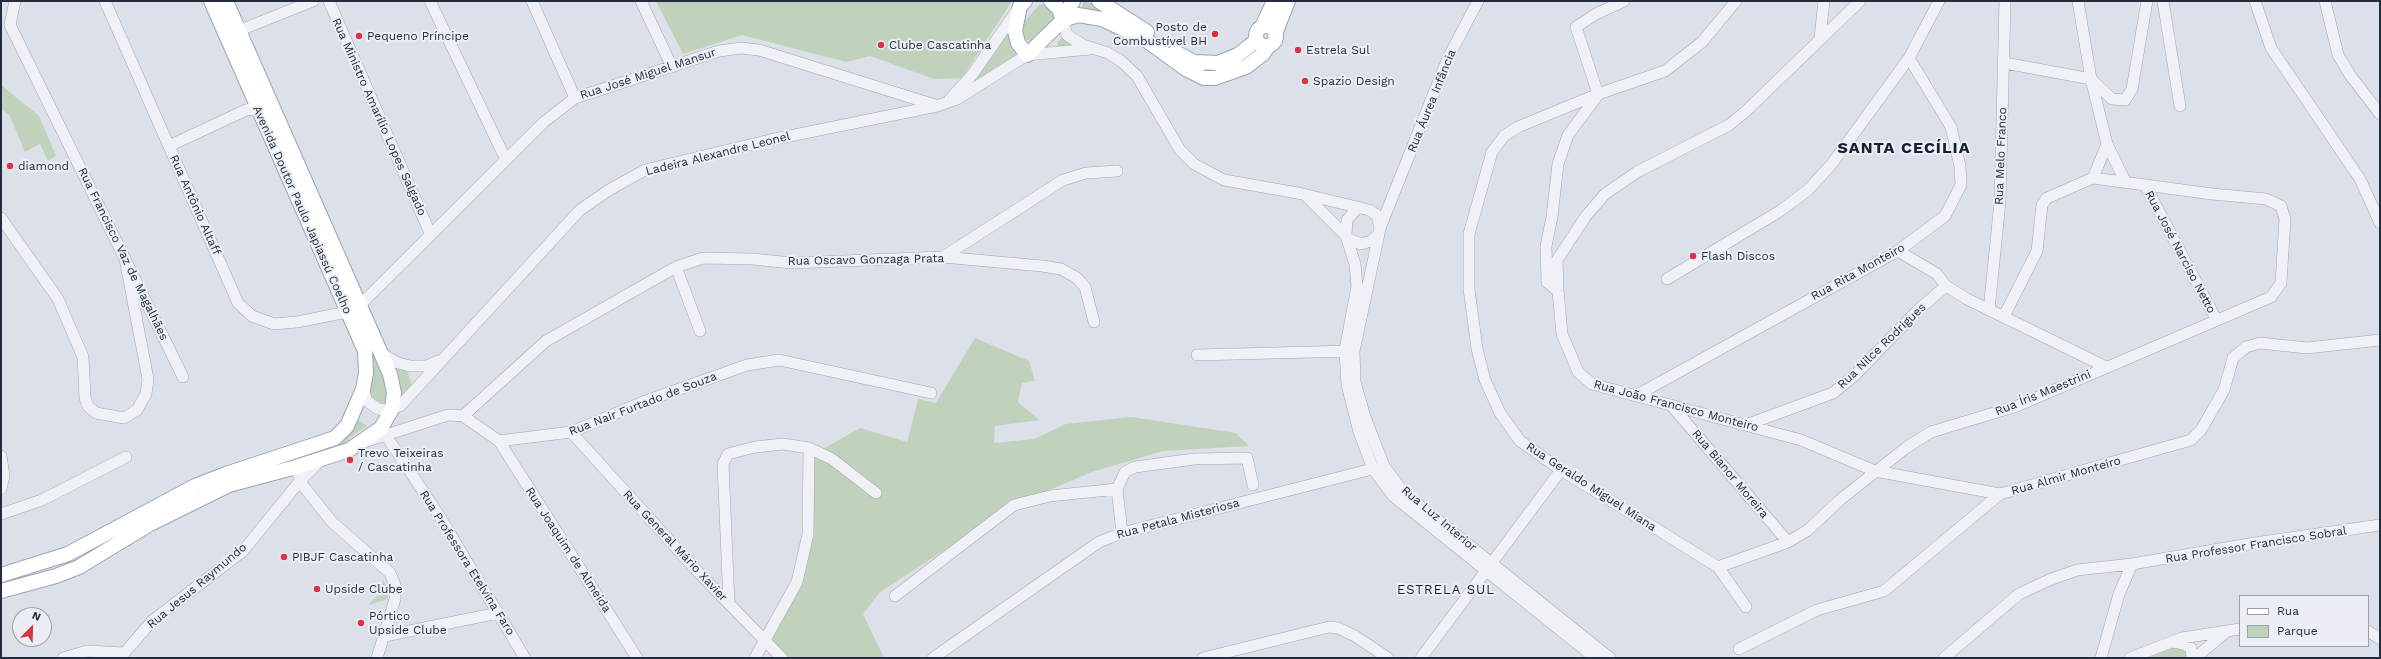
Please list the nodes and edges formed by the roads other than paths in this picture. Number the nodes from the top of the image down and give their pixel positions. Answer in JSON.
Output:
{"nodes":[{"id":1,"x":15,"y":1,"type":"edge"},
{"id":2,"x":105,"y":1,"type":"edge"},
{"id":3,"x":211,"y":1,"type":"edge"},
{"id":4,"x":226,"y":1,"type":"edge"},
{"id":5,"x":313,"y":1,"type":"edge"},
{"id":6,"x":329,"y":1,"type":"edge"},
{"id":7,"x":430,"y":1,"type":"edge"},
{"id":8,"x":532,"y":1,"type":"edge"},
{"id":9,"x":641,"y":1,"type":"edge"},
{"id":10,"x":1051,"y":1,"type":"edge"},
{"id":11,"x":1073,"y":1,"type":"edge"},
{"id":12,"x":1099,"y":1,"type":"edge"},
{"id":13,"x":1274,"y":1,"type":"edge"},
{"id":14,"x":1288,"y":1,"type":"edge"},
{"id":15,"x":1478,"y":1,"type":"edge"},
{"id":16,"x":1624,"y":1,"type":"edge"},
{"id":17,"x":1736,"y":1,"type":"edge"},
{"id":18,"x":1824,"y":1,"type":"edge"},
{"id":19,"x":1860,"y":1,"type":"edge"},
{"id":20,"x":1939,"y":1,"type":"edge"},
{"id":21,"x":2005,"y":1,"type":"edge"},
{"id":22,"x":2078,"y":1,"type":"edge"},
{"id":23,"x":2147,"y":1,"type":"edge"},
{"id":24,"x":2163,"y":1,"type":"edge"},
{"id":25,"x":2255,"y":1,"type":"edge"},
{"id":26,"x":2325,"y":1,"type":"edge"},
{"id":27,"x":1023,"y":4,"type":"edge"},
{"id":28,"x":1064,"y":20,"type":"junction"},
{"id":29,"x":1262,"y":27,"type":"junction"},
{"id":30,"x":1275,"y":34,"type":"junction"},
{"id":31,"x":234,"y":36,"type":"junction"},
{"id":32,"x":1820,"y":38,"type":"junction"},
{"id":33,"x":1263,"y":43,"type":"junction"},
{"id":34,"x":1090,"y":49,"type":"junction"},
{"id":35,"x":1027,"y":55,"type":"junction"},
{"id":36,"x":1909,"y":58,"type":"junction"},
{"id":37,"x":2005,"y":63,"type":"junction"},
{"id":38,"x":672,"y":67,"type":"junction"},
{"id":39,"x":2091,"y":79,"type":"junction"},
{"id":40,"x":1598,"y":94,"type":"junction"},
{"id":41,"x":575,"y":98,"type":"junction"},
{"id":42,"x":942,"y":104,"type":"junction"},
{"id":43,"x":2180,"y":106,"type":"dead end"},
{"id":44,"x":253,"y":107,"type":"junction"},
{"id":45,"x":2380,"y":114,"type":"edge"},
{"id":46,"x":2107,"y":144,"type":"junction"},
{"id":47,"x":169,"y":146,"type":"junction"},
{"id":48,"x":506,"y":160,"type":"junction"},
{"id":49,"x":1117,"y":171,"type":"dead end"},
{"id":50,"x":2093,"y":178,"type":"junction"},
{"id":51,"x":2125,"y":181,"type":"junction"},
{"id":52,"x":2145,"y":185,"type":"junction"},
{"id":53,"x":1303,"y":194,"type":"junction"},
{"id":54,"x":1392,"y":204,"type":"junction"},
{"id":55,"x":1358,"y":207,"type":"junction"},
{"id":56,"x":1369,"y":210,"type":"junction"},
{"id":57,"x":1,"y":218,"type":"edge"},
{"id":58,"x":2380,"y":223,"type":"edge"},
{"id":59,"x":1380,"y":232,"type":"junction"},
{"id":60,"x":430,"y":233,"type":"junction"},
{"id":61,"x":1347,"y":237,"type":"junction"},
{"id":62,"x":1898,"y":251,"type":"junction"},
{"id":63,"x":943,"y":257,"type":"junction"},
{"id":64,"x":125,"y":259,"type":"junction"},
{"id":65,"x":676,"y":267,"type":"junction"},
{"id":66,"x":1667,"y":279,"type":"dead end"},
{"id":67,"x":350,"y":286,"type":"junction"},
{"id":68,"x":1946,"y":286,"type":"junction"},
{"id":69,"x":377,"y":287,"type":"junction"},
{"id":70,"x":1558,"y":291,"type":"junction"},
{"id":71,"x":353,"y":309,"type":"junction"},
{"id":72,"x":1989,"y":310,"type":"junction"},
{"id":73,"x":2004,"y":316,"type":"junction"},
{"id":74,"x":2216,"y":319,"type":"junction"},
{"id":75,"x":1094,"y":322,"type":"dead end"},
{"id":76,"x":700,"y":331,"type":"dead end"},
{"id":77,"x":2380,"y":340,"type":"edge"},
{"id":78,"x":1349,"y":350,"type":"junction"},
{"id":79,"x":381,"y":353,"type":"junction"},
{"id":80,"x":1196,"y":355,"type":"dead end"},
{"id":81,"x":441,"y":360,"type":"junction"},
{"id":82,"x":2106,"y":367,"type":"junction"},
{"id":83,"x":183,"y":377,"type":"dead end"},
{"id":84,"x":931,"y":393,"type":"dead end"},
{"id":85,"x":361,"y":394,"type":"junction"},
{"id":86,"x":1637,"y":395,"type":"junction"},
{"id":87,"x":1671,"y":405,"type":"junction"},
{"id":88,"x":392,"y":409,"type":"junction"},
{"id":89,"x":463,"y":416,"type":"junction"},
{"id":90,"x":1746,"y":425,"type":"junction"},
{"id":91,"x":384,"y":432,"type":"junction"},
{"id":92,"x":571,"y":432,"type":"junction"},
{"id":93,"x":499,"y":441,"type":"junction"},
{"id":94,"x":809,"y":448,"type":"junction"},
{"id":95,"x":1,"y":456,"type":"edge"},
{"id":96,"x":126,"y":457,"type":"dead end"},
{"id":97,"x":1384,"y":466,"type":"junction"},
{"id":98,"x":1373,"y":469,"type":"junction"},
{"id":99,"x":1561,"y":470,"type":"junction"},
{"id":100,"x":1875,"y":472,"type":"junction"},
{"id":101,"x":298,"y":474,"type":"junction"},
{"id":102,"x":1254,"y":485,"type":"dead end"},
{"id":103,"x":1,"y":489,"type":"edge"},
{"id":104,"x":1117,"y":489,"type":"junction"},
{"id":105,"x":876,"y":493,"type":"dead end"},
{"id":106,"x":2000,"y":494,"type":"junction"},
{"id":107,"x":1,"y":514,"type":"edge"},
{"id":108,"x":2380,"y":525,"type":"edge"},
{"id":109,"x":1122,"y":533,"type":"junction"},
{"id":110,"x":1788,"y":542,"type":"junction"},
{"id":111,"x":2132,"y":564,"type":"junction"},
{"id":112,"x":1488,"y":566,"type":"junction"},
{"id":113,"x":1718,"y":567,"type":"junction"},
{"id":114,"x":1,"y":575,"type":"edge"},
{"id":115,"x":1,"y":591,"type":"edge"},
{"id":116,"x":895,"y":596,"type":"dead end"},
{"id":117,"x":729,"y":604,"type":"junction"},
{"id":118,"x":1746,"y":607,"type":"dead end"},
{"id":119,"x":498,"y":613,"type":"junction"},
{"id":120,"x":2239,"y":629,"type":"edge"},
{"id":121,"x":2227,"y":630,"type":"junction"},
{"id":122,"x":2369,"y":632,"type":"edge"},
{"id":123,"x":385,"y":636,"type":"junction"},
{"id":124,"x":2380,"y":639,"type":"edge"},
{"id":125,"x":764,"y":640,"type":"junction"},
{"id":126,"x":2170,"y":642,"type":"junction"},
{"id":127,"x":1739,"y":649,"type":"dead end"},
{"id":128,"x":122,"y":656,"type":"edge"},
{"id":129,"x":63,"y":658,"type":"edge"},
{"id":130,"x":378,"y":658,"type":"edge"},
{"id":131,"x":525,"y":658,"type":"edge"},
{"id":132,"x":637,"y":658,"type":"edge"},
{"id":133,"x":755,"y":658,"type":"edge"},
{"id":134,"x":782,"y":658,"type":"edge"},
{"id":135,"x":933,"y":658,"type":"edge"},
{"id":136,"x":1203,"y":658,"type":"edge"},
{"id":137,"x":1388,"y":658,"type":"edge"},
{"id":138,"x":1421,"y":658,"type":"edge"},
{"id":139,"x":1595,"y":658,"type":"edge"},
{"id":140,"x":1610,"y":658,"type":"edge"},
{"id":141,"x":1944,"y":658,"type":"edge"},
{"id":142,"x":2101,"y":658,"type":"edge"},
{"id":143,"x":2130,"y":658,"type":"edge"},
{"id":144,"x":2193,"y":658,"type":"edge"}],
"edges":[{"from":1,"to":64,"type":"street","name":"Rua Francisco Vaz de Magalhães"},
{"from":2,"to":47,"type":"street","name":"Rua Antônio Altaff"},
{"from":3,"to":31,"type":"main road","name":"Avenida Doutor Paulo Japiassú Coelho"},
{"from":4,"to":31,"type":"main road","name":"Avenida Doutor Paulo Japiassú Coelho"},
{"from":5,"to":31,"type":"street"},
{"from":6,"to":60,"type":"street","name":"Rua Ministro Amarílio Lopes Salgado"},
{"from":7,"to":48,"type":"street"},
{"from":8,"to":41,"type":"street"},
{"from":9,"to":38,"type":"street"},
{"from":10,"to":28,"type":"main road"},
{"from":11,"to":28,"type":"main road","name":"Ladeira Alexandre Leonel"},
{"from":12,"to":33,"type":"main road"},
{"from":13,"to":29,"type":"main road"},
{"from":14,"to":30,"type":"main road"},
{"from":15,"to":54,"type":"street","name":"Rua Áurea Infância"},
{"from":16,"to":40,"type":"street"},
{"from":17,"to":40,"type":"street","name":"Rua Geraldo Miguel Miana"},
{"from":18,"to":32,"type":"street"},
{"from":19,"to":32,"type":"street","name":"Rua João Francisco Monteiro"},
{"from":20,"to":36,"type":"street"},
{"from":21,"to":37,"type":"street","name":"Rua Melo Franco"},
{"from":22,"to":39,"type":"street"},
{"from":23,"to":39,"type":"street"},
{"from":24,"to":43,"type":"street"},
{"from":25,"to":58,"type":"street"},
{"from":26,"to":45,"type":"street"},
{"from":27,"to":35,"type":"main road"},
{"from":27,"to":42,"type":"street"},
{"from":28,"to":33,"type":"main road"},
{"from":28,"to":34,"type":"street"},
{"from":28,"to":35,"type":"main road","name":"Ladeira Alexandre Leonel"},
{"from":29,"to":30,"type":"main road"},
{"from":29,"to":33,"type":"main road"},
{"from":30,"to":33,"type":"main road"},
{"from":31,"to":44,"type":"main road","name":"Avenida Doutor Paulo Japiassú Coelho"},
{"from":31,"to":67,"type":"main road","name":"Avenida Doutor Paulo Japiassú Coelho"},
{"from":32,"to":70,"type":"street","name":"Rua João Francisco Monteiro"},
{"from":34,"to":35,"type":"street"},
{"from":34,"to":53,"type":"street"},
{"from":35,"to":42,"type":"street","name":"Ladeira Alexandre Leonel"},
{"from":36,"to":62,"type":"street","name":"Rua Rita Monteiro"},
{"from":36,"to":66,"type":"street"},
{"from":37,"to":39,"type":"street"},
{"from":37,"to":72,"type":"street","name":"Rua Melo Franco"},
{"from":38,"to":41,"type":"street","name":"Rua José Miguel Mansur"},
{"from":38,"to":42,"type":"street","name":"Rua José Miguel Mansur"},
{"from":39,"to":46,"type":"street"},
{"from":40,"to":70,"type":"street"},
{"from":40,"to":99,"type":"street","name":"Rua Geraldo Miguel Miana"},
{"from":41,"to":48,"type":"street","name":"Rua José Miguel Mansur"},
{"from":42,"to":81,"type":"street","name":"Ladeira Alexandre Leonel"},
{"from":44,"to":47,"type":"street"},
{"from":44,"to":71,"type":"main road","name":"Avenida Doutor Paulo Japiassú Coelho"},
{"from":46,"to":50,"type":"street"},
{"from":46,"to":51,"type":"street"},
{"from":47,"to":71,"type":"street","name":"Rua Antônio Altaff"},
{"from":48,"to":60,"type":"street","name":"Rua José Miguel Mansur"},
{"from":49,"to":63,"type":"street"},
{"from":50,"to":51,"type":"street","name":"Rua Íris Maestrini"},
{"from":50,"to":73,"type":"street"},
{"from":51,"to":52,"type":"street","name":"Rua Íris Maestrini"},
{"from":52,"to":74,"type":"street","name":"Rua José Narciso Netto"},
{"from":52,"to":74,"type":"street","name":"Rua Íris Maestrini"},
{"from":53,"to":55,"type":"street"},
{"from":53,"to":61,"type":"street"},
{"from":54,"to":56,"type":"street"},
{"from":54,"to":59,"type":"street","name":"Rua Áurea Infância"},
{"from":55,"to":56,"type":"street"},
{"from":55,"to":61,"type":"street"},
{"from":56,"to":59,"type":"street"},
{"from":57,"to":64,"type":"street"},
{"from":59,"to":61,"type":"street"},
{"from":59,"to":78,"type":"street","name":"Rua Luz Interior"},
{"from":60,"to":69,"type":"street","name":"Rua José Miguel Mansur"},
{"from":61,"to":78,"type":"street","name":"Rua Luz Interior"},
{"from":62,"to":68,"type":"street"},
{"from":62,"to":86,"type":"street","name":"Rua Rita Monteiro"},
{"from":63,"to":65,"type":"street","name":"Rua Oscavo Gonzaga Prata"},
{"from":63,"to":75,"type":"street","name":"Rua Oscavo Gonzaga Prata"},
{"from":64,"to":83,"type":"street","name":"Rua Francisco Vaz de Magalhães"},
{"from":65,"to":76,"type":"street"},
{"from":65,"to":89,"type":"street","name":"Rua Oscavo Gonzaga Prata"},
{"from":67,"to":69,"type":"street"},
{"from":67,"to":71,"type":"main road","name":"Avenida Doutor Paulo Japiassú Coelho"},
{"from":68,"to":72,"type":"street"},
{"from":68,"to":90,"type":"street","name":"Rua Nilce Rodrigues"},
{"from":69,"to":71,"type":"street","name":"Rua José Miguel Mansur"},
{"from":70,"to":86,"type":"street","name":"Rua João Francisco Monteiro"},
{"from":71,"to":79,"type":"main road","name":"Avenida Doutor Paulo Japiassú Coelho"},
{"from":71,"to":85,"type":"main road","name":"Avenida Doutor Paulo Japiassú Coelho"},
{"from":72,"to":73,"type":"street"},
{"from":73,"to":82,"type":"street"},
{"from":74,"to":82,"type":"street","name":"Rua Íris Maestrini"},
{"from":77,"to":106,"type":"street","name":"Rua Almir Monteiro"},
{"from":78,"to":80,"type":"street"},
{"from":78,"to":97,"type":"street","name":"Rua Luz Interior"},
{"from":78,"to":98,"type":"street","name":"Rua Luz Interior"},
{"from":79,"to":81,"type":"street","name":"Ladeira Alexandre Leonel"},
{"from":79,"to":88,"type":"main road","name":"Avenida Doutor Paulo Japiassú Coelho"},
{"from":81,"to":88,"type":"street","name":"Ladeira Alexandre Leonel"},
{"from":82,"to":100,"type":"street","name":"Rua Íris Maestrini"},
{"from":84,"to":92,"type":"street","name":"Rua Nair Furtado de Souza"},
{"from":85,"to":88,"type":"street"},
{"from":85,"to":101,"type":"main road"},
{"from":85,"to":114,"type":"main road","name":"Avenida Doutor Paulo Japiassú Coelho"},
{"from":86,"to":87,"type":"street","name":"Rua João Francisco Monteiro"},
{"from":87,"to":90,"type":"street","name":"Rua João Francisco Monteiro"},
{"from":87,"to":110,"type":"street","name":"Rua Bianor Moreira"},
{"from":88,"to":91,"type":"main road"},
{"from":89,"to":91,"type":"street"},
{"from":89,"to":93,"type":"street"},
{"from":90,"to":100,"type":"street","name":"Rua João Francisco Monteiro"},
{"from":91,"to":101,"type":"main road"},
{"from":91,"to":119,"type":"street","name":"Rua Professora Etelvina Faro"},
{"from":92,"to":93,"type":"street","name":"Rua Nair Furtado de Souza"},
{"from":92,"to":117,"type":"street","name":"Rua General Mário Xavier"},
{"from":93,"to":132,"type":"street","name":"Rua Joaquim de Almeida"},
{"from":94,"to":105,"type":"street"},
{"from":94,"to":117,"type":"street"},
{"from":94,"to":125,"type":"street"},
{"from":95,"to":103,"type":"street"},
{"from":96,"to":107,"type":"street"},
{"from":97,"to":98,"type":"street","name":"Rua Petala Misteriosa"},
{"from":97,"to":112,"type":"street","name":"Rua Luz Interior"},
{"from":98,"to":109,"type":"street","name":"Rua Petala Misteriosa"},
{"from":98,"to":112,"type":"street","name":"Rua Luz Interior"},
{"from":99,"to":112,"type":"street"},
{"from":99,"to":113,"type":"street","name":"Rua Geraldo Miguel Miana"},
{"from":100,"to":106,"type":"street","name":"Rua João Francisco Monteiro"},
{"from":100,"to":110,"type":"street","name":"Rua Íris Maestrini"},
{"from":101,"to":115,"type":"main road"},
{"from":101,"to":123,"type":"street"},
{"from":101,"to":128,"type":"street","name":"Rua Jesus Raymundo"},
{"from":102,"to":104,"type":"street"},
{"from":104,"to":109,"type":"street"},
{"from":104,"to":116,"type":"street"},
{"from":106,"to":127,"type":"street","name":"Rua Almir Monteiro"},
{"from":108,"to":111,"type":"street","name":"Rua Professor Francisco Sobral"},
{"from":109,"to":135,"type":"street","name":"Rua Petala Misteriosa"},
{"from":110,"to":113,"type":"street","name":"Rua Íris Maestrini"},
{"from":111,"to":141,"type":"street"},
{"from":111,"to":142,"type":"street"},
{"from":112,"to":138,"type":"street"},
{"from":112,"to":139,"type":"street","name":"Rua Luz Interior"},
{"from":112,"to":140,"type":"street","name":"Rua Luz Interior"},
{"from":113,"to":118,"type":"street","name":"Rua Geraldo Miguel Miana"},
{"from":117,"to":125,"type":"street","name":"Rua General Mário Xavier"},
{"from":119,"to":123,"type":"street"},
{"from":119,"to":131,"type":"street","name":"Rua Professora Etelvina Faro"},
{"from":120,"to":121,"type":"street"},
{"from":121,"to":126,"type":"street"},
{"from":121,"to":144,"type":"street"},
{"from":122,"to":124,"type":"street"},
{"from":123,"to":130,"type":"street"},
{"from":125,"to":133,"type":"street"},
{"from":125,"to":134,"type":"street","name":"Rua General Mário Xavier"},
{"from":126,"to":143,"type":"street"},
{"from":126,"to":144,"type":"street"},
{"from":128,"to":129,"type":"street"},
{"from":136,"to":137,"type":"street"}]}
